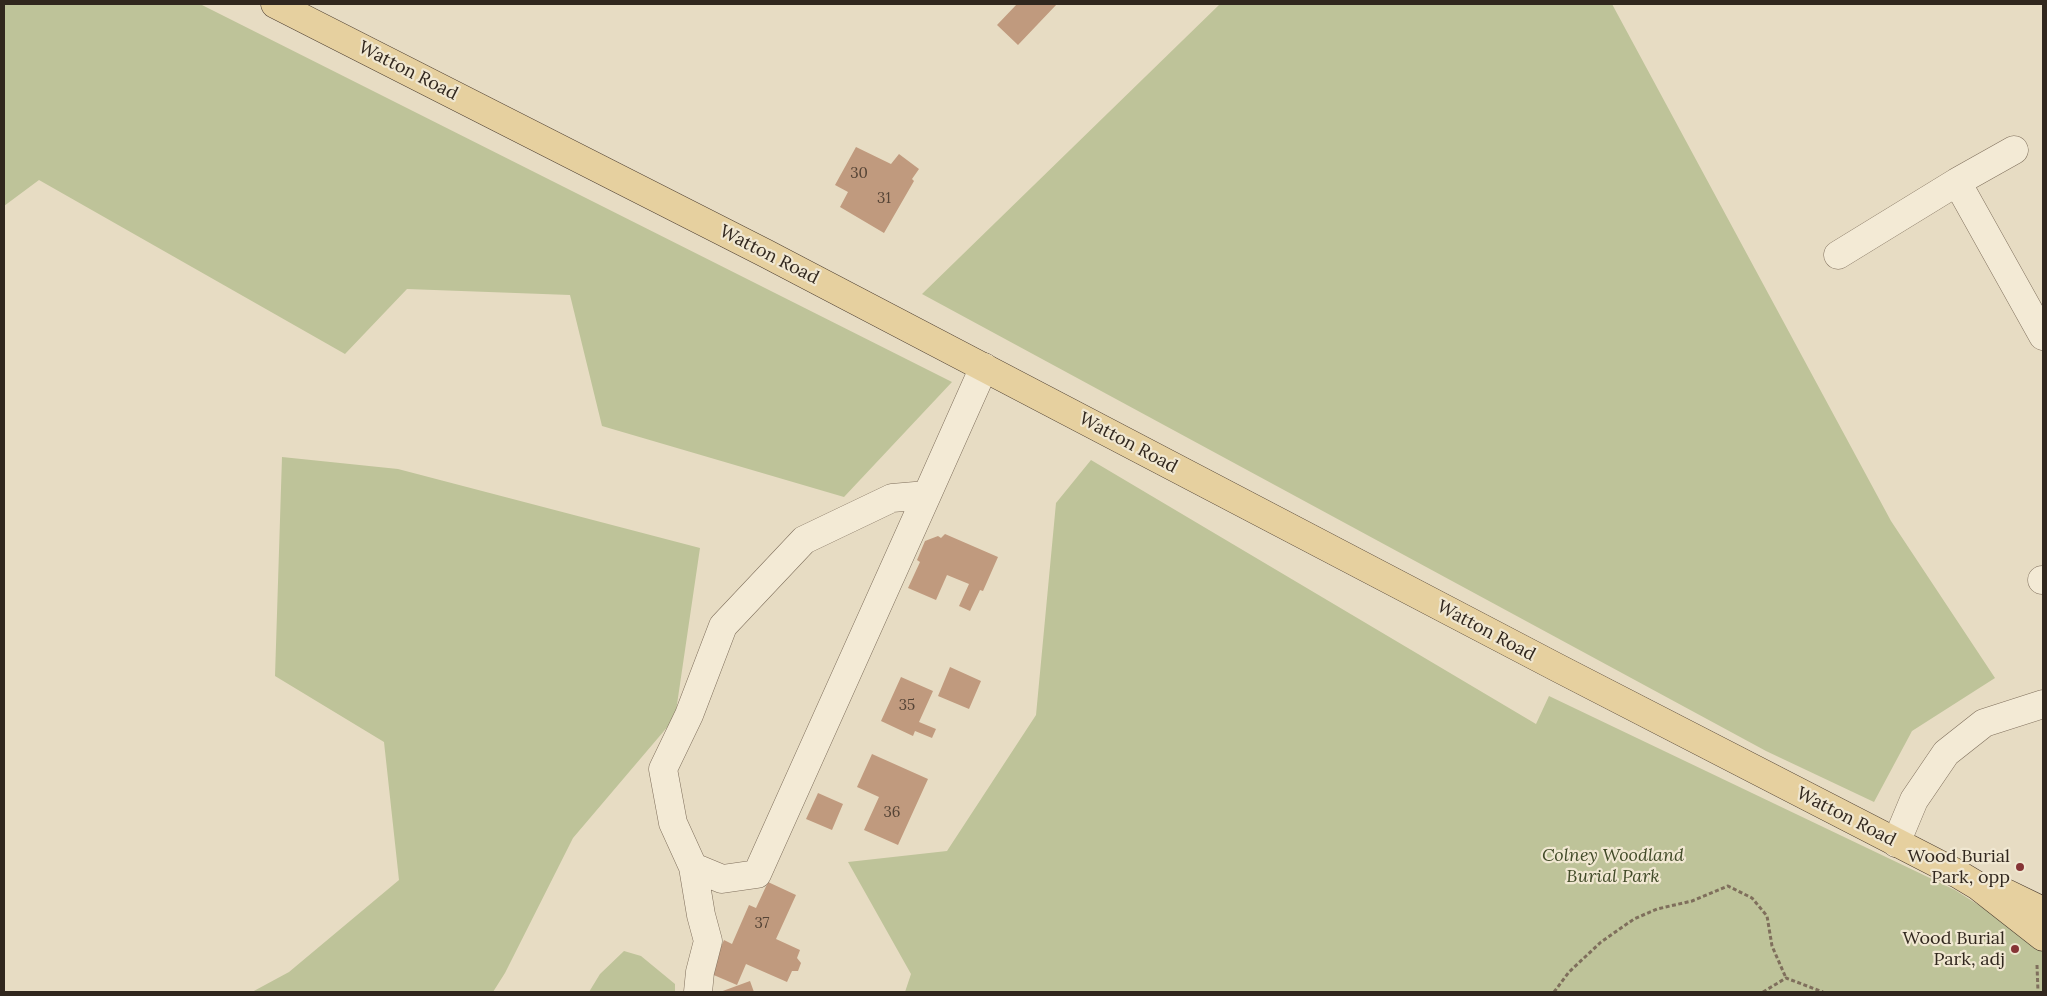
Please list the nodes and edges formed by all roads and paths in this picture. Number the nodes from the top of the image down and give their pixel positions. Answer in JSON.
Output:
{"nodes":[{"id":1,"x":275,"y":4,"type":"edge"},
{"id":2,"x":2014,"y":150,"type":"dead end"},
{"id":3,"x":1957,"y":182,"type":"junction"},
{"id":4,"x":1838,"y":255,"type":"dead end"},
{"id":5,"x":2043,"y":336,"type":"edge"},
{"id":6,"x":984,"y":367,"type":"junction"},
{"id":7,"x":927,"y":495,"type":"junction"},
{"id":8,"x":2043,"y":704,"type":"edge"},
{"id":9,"x":1896,"y":843,"type":"junction"},
{"id":10,"x":693,"y":867,"type":"junction"},
{"id":11,"x":1978,"y":886,"type":"junction"},
{"id":12,"x":2043,"y":911,"type":"edge"},
{"id":13,"x":2040,"y":947,"type":"edge"},
{"id":14,"x":1786,"y":978,"type":"junction"},
{"id":15,"x":698,"y":992,"type":"edge"},
{"id":16,"x":1554,"y":992,"type":"edge"},
{"id":17,"x":1763,"y":992,"type":"edge"},
{"id":18,"x":1823,"y":992,"type":"edge"},
{"id":19,"x":2038,"y":992,"type":"edge"}],
"edges":[{"from":1,"to":6,"type":"main road","name":"Watton Road"},
{"from":2,"to":3,"type":"lane"},
{"from":3,"to":4,"type":"lane"},
{"from":3,"to":5,"type":"lane"},
{"from":6,"to":7,"type":"lane"},
{"from":6,"to":9,"type":"main road","name":"Watton Road"},
{"from":7,"to":10,"type":"lane"},
{"from":7,"to":10,"type":"lane"},
{"from":8,"to":9,"type":"lane"},
{"from":9,"to":11,"type":"main road","name":"Watton Road"},
{"from":10,"to":15,"type":"lane"},
{"from":11,"to":12,"type":"main road","name":"Watton Road"},
{"from":11,"to":13,"type":"main road","name":"Watton Road"},
{"from":13,"to":19,"type":"path"},
{"from":14,"to":16,"type":"path"},
{"from":14,"to":17,"type":"path"},
{"from":14,"to":18,"type":"path"}]}
